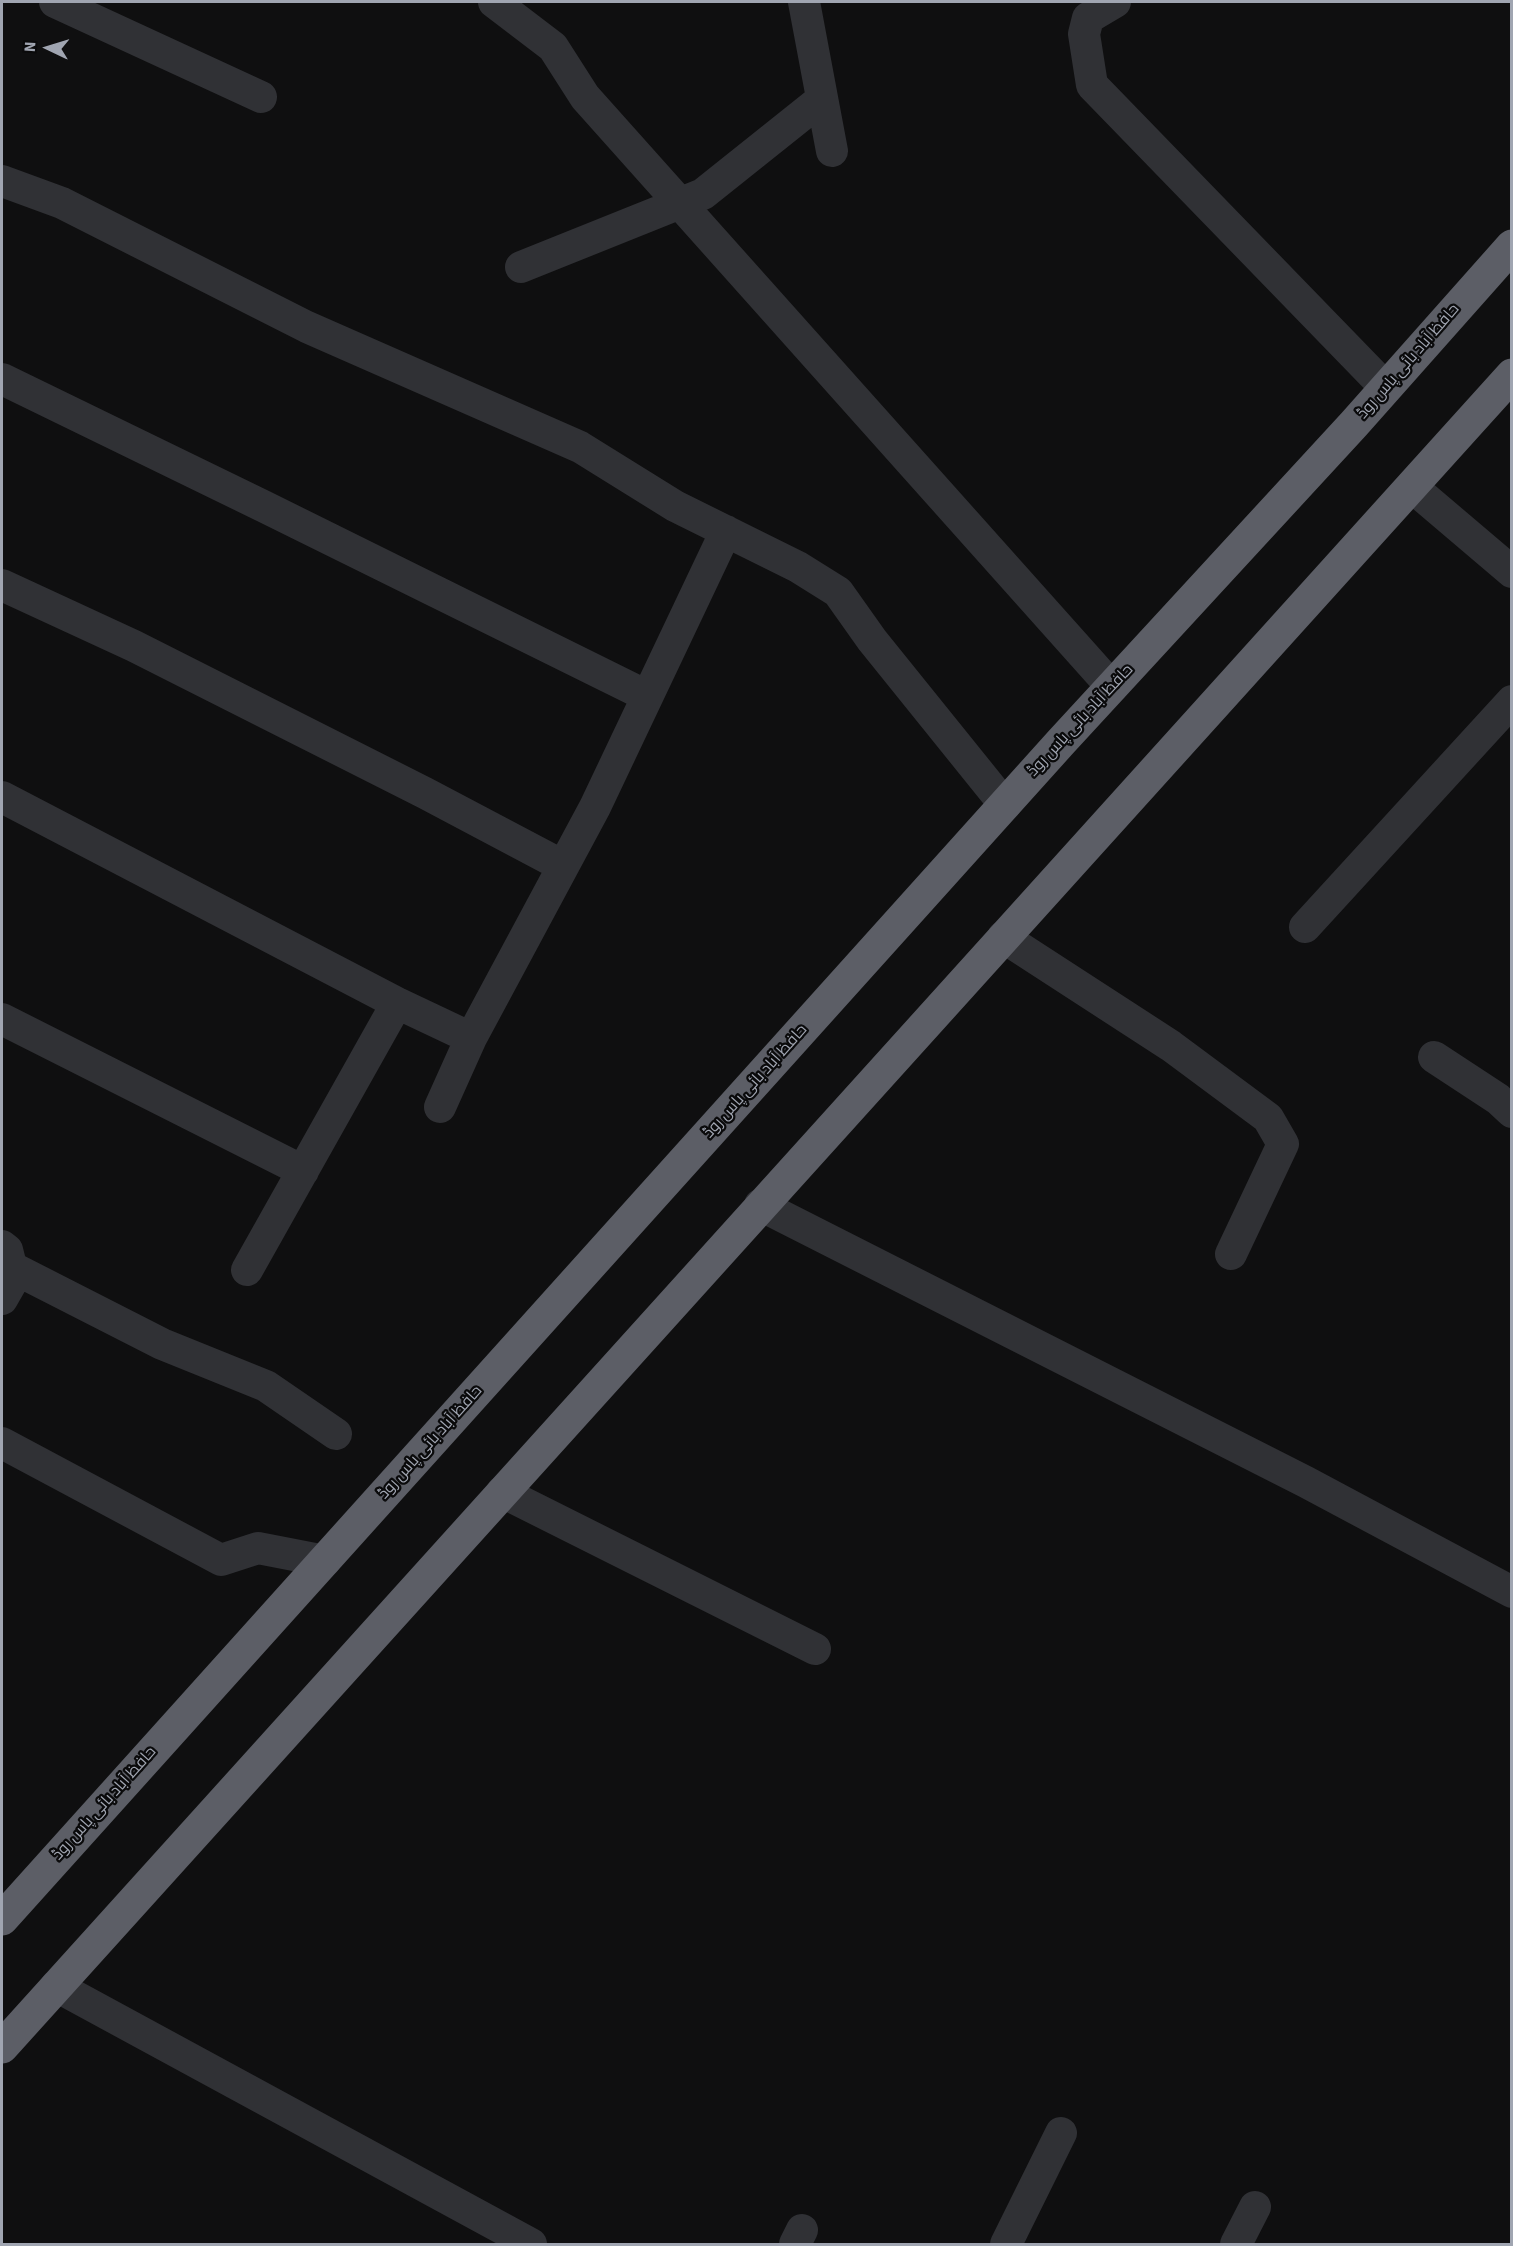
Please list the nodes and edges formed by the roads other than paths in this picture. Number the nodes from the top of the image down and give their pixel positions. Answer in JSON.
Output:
{"nodes":[{"id":1,"x":55,"y":2,"type":"edge"},
{"id":2,"x":494,"y":2,"type":"edge"},
{"id":3,"x":804,"y":2,"type":"edge"},
{"id":4,"x":1115,"y":2,"type":"edge"},
{"id":5,"x":261,"y":97,"type":"dead end"},
{"id":6,"x":822,"y":99,"type":"junction"},
{"id":7,"x":832,"y":151,"type":"dead end"},
{"id":8,"x":2,"y":181,"type":"edge"},
{"id":9,"x":679,"y":204,"type":"junction"},
{"id":10,"x":1512,"y":246,"type":"edge"},
{"id":11,"x":521,"y":267,"type":"dead end"},
{"id":12,"x":1512,"y":375,"type":"edge"},
{"id":13,"x":2,"y":379,"type":"edge"},
{"id":14,"x":1386,"y":388,"type":"junction"},
{"id":15,"x":1412,"y":487,"type":"junction"},
{"id":16,"x":726,"y":531,"type":"junction"},
{"id":17,"x":1512,"y":572,"type":"edge"},
{"id":18,"x":2,"y":585,"type":"edge"},
{"id":19,"x":1112,"y":687,"type":"junction"},
{"id":20,"x":647,"y":696,"type":"junction"},
{"id":21,"x":1512,"y":701,"type":"edge"},
{"id":22,"x":2,"y":796,"type":"edge"},
{"id":23,"x":1005,"y":805,"type":"junction"},
{"id":24,"x":563,"y":866,"type":"junction"},
{"id":25,"x":1305,"y":927,"type":"dead end"},
{"id":26,"x":1003,"y":937,"type":"junction"},
{"id":27,"x":397,"y":1003,"type":"junction"},
{"id":28,"x":2,"y":1019,"type":"edge"},
{"id":29,"x":471,"y":1038,"type":"junction"},
{"id":30,"x":1434,"y":1058,"type":"dead end"},
{"id":31,"x":1507,"y":1098,"type":"edge"},
{"id":32,"x":440,"y":1107,"type":"dead end"},
{"id":33,"x":303,"y":1171,"type":"junction"},
{"id":34,"x":760,"y":1205,"type":"junction"},
{"id":35,"x":1231,"y":1254,"type":"dead end"},
{"id":36,"x":6,"y":1256,"type":"edge"},
{"id":37,"x":247,"y":1270,"type":"dead end"},
{"id":38,"x":2,"y":1299,"type":"edge"},
{"id":39,"x":336,"y":1434,"type":"dead end"},
{"id":40,"x":2,"y":1443,"type":"edge"},
{"id":41,"x":502,"y":1492,"type":"junction"},
{"id":42,"x":325,"y":1561,"type":"junction"},
{"id":43,"x":1512,"y":1592,"type":"edge"},
{"id":44,"x":815,"y":1649,"type":"dead end"},
{"id":45,"x":2,"y":1919,"type":"edge"},
{"id":46,"x":56,"y":1986,"type":"junction"},
{"id":47,"x":2,"y":2046,"type":"edge"},
{"id":48,"x":1061,"y":2133,"type":"dead end"},
{"id":49,"x":1255,"y":2207,"type":"dead end"},
{"id":50,"x":531,"y":2244,"type":"edge"},
{"id":51,"x":1006,"y":2244,"type":"edge"},
{"id":52,"x":1236,"y":2244,"type":"edge"}],
"edges":[{"from":1,"to":5,"type":"street"},
{"from":2,"to":9,"type":"street"},
{"from":3,"to":6,"type":"street"},
{"from":4,"to":14,"type":"street"},
{"from":6,"to":7,"type":"street"},
{"from":6,"to":9,"type":"street"},
{"from":8,"to":16,"type":"street"},
{"from":9,"to":11,"type":"street"},
{"from":9,"to":19,"type":"street"},
{"from":10,"to":14,"type":"highway","name":"حافظ آباد بائی پاس روڈ"},
{"from":12,"to":15,"type":"highway"},
{"from":13,"to":20,"type":"street"},
{"from":14,"to":19,"type":"highway","name":"حافظ آباد بائی پاس روڈ"},
{"from":15,"to":17,"type":"street"},
{"from":15,"to":26,"type":"highway"},
{"from":16,"to":20,"type":"street"},
{"from":16,"to":23,"type":"street"},
{"from":18,"to":24,"type":"street"},
{"from":19,"to":23,"type":"highway","name":"حافظ آباد بائی پاس روڈ"},
{"from":20,"to":24,"type":"street"},
{"from":21,"to":25,"type":"street"},
{"from":22,"to":27,"type":"street"},
{"from":23,"to":42,"type":"highway","name":"حافظ آباد بائی پاس روڈ"},
{"from":24,"to":29,"type":"street"},
{"from":26,"to":34,"type":"highway"},
{"from":26,"to":35,"type":"street"},
{"from":27,"to":29,"type":"street"},
{"from":27,"to":33,"type":"street"},
{"from":28,"to":33,"type":"street"},
{"from":29,"to":32,"type":"street"},
{"from":30,"to":31,"type":"street"},
{"from":33,"to":37,"type":"street"},
{"from":34,"to":41,"type":"highway"},
{"from":34,"to":43,"type":"street"},
{"from":36,"to":38,"type":"street"},
{"from":36,"to":39,"type":"street"},
{"from":40,"to":42,"type":"street"},
{"from":41,"to":44,"type":"street"},
{"from":41,"to":46,"type":"highway"},
{"from":42,"to":45,"type":"highway","name":"حافظ آباد بائی پاس روڈ"},
{"from":46,"to":47,"type":"highway"},
{"from":46,"to":50,"type":"street"},
{"from":48,"to":51,"type":"street"},
{"from":49,"to":52,"type":"street"}]}
